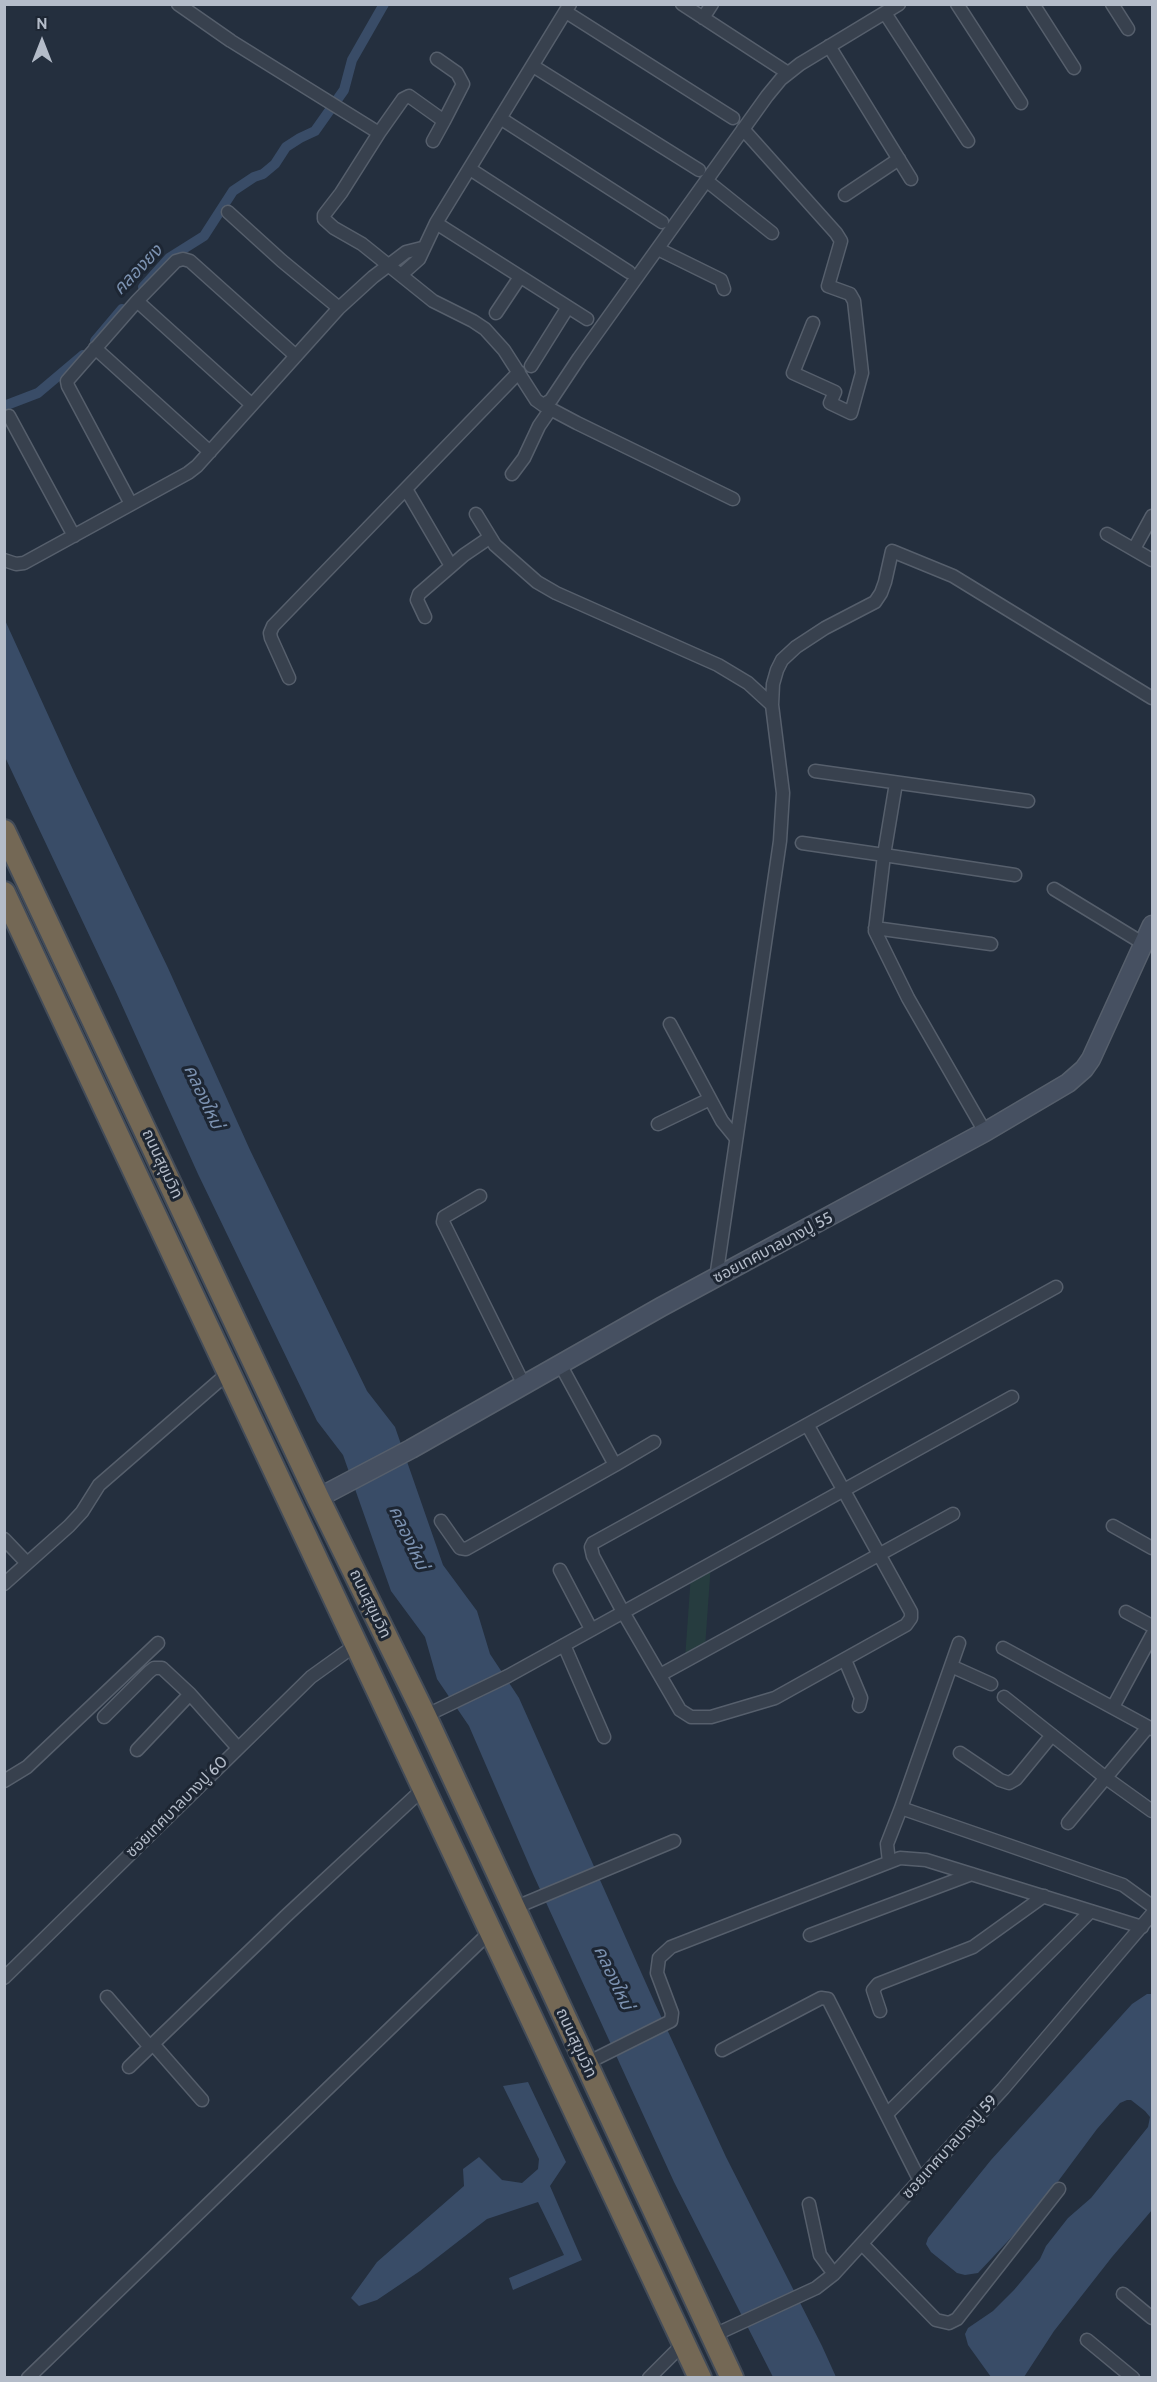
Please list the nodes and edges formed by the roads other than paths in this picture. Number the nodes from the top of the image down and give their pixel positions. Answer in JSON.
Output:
{"nodes":[{"id":1,"x":177,"y":4,"type":"edge"},
{"id":2,"x":682,"y":4,"type":"edge"},
{"id":3,"x":712,"y":4,"type":"edge"},
{"id":4,"x":899,"y":4,"type":"edge"},
{"id":5,"x":957,"y":4,"type":"edge"},
{"id":6,"x":1033,"y":4,"type":"edge"},
{"id":7,"x":1112,"y":4,"type":"edge"},
{"id":8,"x":568,"y":8,"type":"edge"},
{"id":9,"x":885,"y":13,"type":"junction"},
{"id":10,"x":703,"y":18,"type":"junction"},
{"id":11,"x":1128,"y":29,"type":"dead end"},
{"id":12,"x":829,"y":46,"type":"junction"},
{"id":13,"x":437,"y":59,"type":"dead end"},
{"id":14,"x":533,"y":66,"type":"junction"},
{"id":15,"x":1074,"y":68,"type":"dead end"},
{"id":16,"x":788,"y":73,"type":"junction"},
{"id":17,"x":1021,"y":103,"type":"dead end"},
{"id":18,"x":500,"y":118,"type":"junction"},
{"id":19,"x":733,"y":118,"type":"dead end"},
{"id":20,"x":444,"y":121,"type":"junction"},
{"id":21,"x":743,"y":129,"type":"junction"},
{"id":22,"x":379,"y":133,"type":"junction"},
{"id":23,"x":433,"y":141,"type":"dead end"},
{"id":24,"x":968,"y":141,"type":"dead end"},
{"id":25,"x":899,"y":159,"type":"junction"},
{"id":26,"x":470,"y":169,"type":"junction"},
{"id":27,"x":699,"y":170,"type":"dead end"},
{"id":28,"x":911,"y":179,"type":"dead end"},
{"id":29,"x":707,"y":181,"type":"junction"},
{"id":30,"x":845,"y":195,"type":"dead end"},
{"id":31,"x":228,"y":212,"type":"dead end"},
{"id":32,"x":662,"y":222,"type":"dead end"},
{"id":33,"x":436,"y":223,"type":"junction"},
{"id":34,"x":772,"y":233,"type":"dead end"},
{"id":35,"x":422,"y":248,"type":"junction"},
{"id":36,"x":658,"y":249,"type":"junction"},
{"id":37,"x":387,"y":267,"type":"junction"},
{"id":38,"x":629,"y":272,"type":"dead end"},
{"id":39,"x":401,"y":275,"type":"junction"},
{"id":40,"x":519,"y":277,"type":"junction"},
{"id":41,"x":724,"y":289,"type":"dead end"},
{"id":42,"x":137,"y":301,"type":"junction"},
{"id":43,"x":568,"y":307,"type":"junction"},
{"id":44,"x":339,"y":308,"type":"junction"},
{"id":45,"x":496,"y":313,"type":"dead end"},
{"id":46,"x":588,"y":319,"type":"dead end"},
{"id":47,"x":813,"y":323,"type":"dead end"},
{"id":48,"x":95,"y":348,"type":"junction"},
{"id":49,"x":296,"y":356,"type":"junction"},
{"id":50,"x":531,"y":366,"type":"dead end"},
{"id":51,"x":515,"y":376,"type":"junction"},
{"id":52,"x":251,"y":404,"type":"junction"},
{"id":53,"x":547,"y":407,"type":"junction"},
{"id":54,"x":9,"y":416,"type":"dead end"},
{"id":55,"x":210,"y":452,"type":"junction"},
{"id":56,"x":512,"y":474,"type":"dead end"},
{"id":57,"x":406,"y":489,"type":"junction"},
{"id":58,"x":733,"y":499,"type":"dead end"},
{"id":59,"x":131,"y":504,"type":"junction"},
{"id":60,"x":476,"y":514,"type":"dead end"},
{"id":61,"x":1152,"y":516,"type":"edge"},
{"id":62,"x":1107,"y":534,"type":"dead end"},
{"id":63,"x":74,"y":536,"type":"junction"},
{"id":64,"x":489,"y":538,"type":"junction"},
{"id":65,"x":1134,"y":549,"type":"junction"},
{"id":66,"x":4,"y":560,"type":"edge"},
{"id":67,"x":1152,"y":560,"type":"edge"},
{"id":68,"x":451,"y":566,"type":"junction"},
{"id":69,"x":425,"y":617,"type":"dead end"},
{"id":70,"x":289,"y":678,"type":"dead end"},
{"id":71,"x":1152,"y":698,"type":"edge"},
{"id":72,"x":772,"y":705,"type":"junction"},
{"id":73,"x":815,"y":771,"type":"dead end"},
{"id":74,"x":896,"y":783,"type":"junction"},
{"id":75,"x":1028,"y":801,"type":"dead end"},
{"id":76,"x":4,"y":831,"type":"edge"},
{"id":77,"x":802,"y":843,"type":"dead end"},
{"id":78,"x":884,"y":855,"type":"junction"},
{"id":79,"x":1015,"y":875,"type":"dead end"},
{"id":80,"x":1054,"y":889,"type":"dead end"},
{"id":81,"x":4,"y":893,"type":"edge"},
{"id":82,"x":1152,"y":925,"type":"edge"},
{"id":83,"x":874,"y":928,"type":"junction"},
{"id":84,"x":991,"y":944,"type":"dead end"},
{"id":85,"x":1144,"y":944,"type":"junction"},
{"id":86,"x":670,"y":1024,"type":"dead end"},
{"id":87,"x":710,"y":1099,"type":"junction"},
{"id":88,"x":658,"y":1124,"type":"dead end"},
{"id":89,"x":985,"y":1132,"type":"junction"},
{"id":90,"x":735,"y":1137,"type":"junction"},
{"id":91,"x":480,"y":1196,"type":"dead end"},
{"id":92,"x":184,"y":1210,"type":"junction"},
{"id":93,"x":158,"y":1222,"type":"junction"},
{"id":94,"x":716,"y":1278,"type":"junction"},
{"id":95,"x":1056,"y":1287,"type":"dead end"},
{"id":96,"x":560,"y":1364,"type":"junction"},
{"id":97,"x":228,"y":1373,"type":"junction"},
{"id":98,"x":523,"y":1383,"type":"junction"},
{"id":99,"x":1012,"y":1397,"type":"dead end"},
{"id":100,"x":808,"y":1426,"type":"junction"},
{"id":101,"x":654,"y":1442,"type":"dead end"},
{"id":102,"x":615,"y":1465,"type":"junction"},
{"id":103,"x":843,"y":1491,"type":"junction"},
{"id":104,"x":318,"y":1498,"type":"junction"},
{"id":105,"x":953,"y":1514,"type":"dead end"},
{"id":106,"x":441,"y":1521,"type":"dead end"},
{"id":107,"x":1113,"y":1526,"type":"dead end"},
{"id":108,"x":4,"y":1539,"type":"edge"},
{"id":109,"x":1152,"y":1548,"type":"edge"},
{"id":110,"x":878,"y":1555,"type":"junction"},
{"id":111,"x":27,"y":1563,"type":"junction"},
{"id":112,"x":560,"y":1570,"type":"dead end"},
{"id":113,"x":4,"y":1584,"type":"edge"},
{"id":114,"x":623,"y":1612,"type":"junction"},
{"id":115,"x":1126,"y":1612,"type":"dead end"},
{"id":116,"x":1152,"y":1626,"type":"edge"},
{"id":117,"x":591,"y":1629,"type":"junction"},
{"id":118,"x":1152,"y":1635,"type":"edge"},
{"id":119,"x":959,"y":1642,"type":"dead end"},
{"id":120,"x":158,"y":1643,"type":"dead end"},
{"id":121,"x":357,"y":1644,"type":"junction"},
{"id":122,"x":564,"y":1645,"type":"junction"},
{"id":123,"x":1003,"y":1647,"type":"dead end"},
{"id":124,"x":845,"y":1660,"type":"junction"},
{"id":125,"x":951,"y":1666,"type":"junction"},
{"id":126,"x":660,"y":1675,"type":"junction"},
{"id":127,"x":992,"y":1684,"type":"dead end"},
{"id":128,"x":190,"y":1694,"type":"junction"},
{"id":129,"x":1004,"y":1697,"type":"dead end"},
{"id":130,"x":859,"y":1706,"type":"dead end"},
{"id":131,"x":1113,"y":1707,"type":"junction"},
{"id":132,"x":435,"y":1711,"type":"junction"},
{"id":133,"x":104,"y":1717,"type":"dead end"},
{"id":134,"x":1150,"y":1728,"type":"edge"},
{"id":135,"x":1052,"y":1735,"type":"junction"},
{"id":136,"x":604,"y":1737,"type":"dead end"},
{"id":137,"x":136,"y":1749,"type":"dead end"},
{"id":138,"x":238,"y":1749,"type":"junction"},
{"id":139,"x":960,"y":1753,"type":"dead end"},
{"id":140,"x":1106,"y":1778,"type":"junction"},
{"id":141,"x":5,"y":1780,"type":"edge"},
{"id":142,"x":424,"y":1788,"type":"junction"},
{"id":143,"x":901,"y":1808,"type":"junction"},
{"id":144,"x":1152,"y":1811,"type":"edge"},
{"id":145,"x":1068,"y":1823,"type":"dead end"},
{"id":146,"x":674,"y":1841,"type":"dead end"},
{"id":147,"x":889,"y":1862,"type":"junction"},
{"id":148,"x":972,"y":1874,"type":"junction"},
{"id":149,"x":1044,"y":1896,"type":"junction"},
{"id":150,"x":1152,"y":1906,"type":"edge"},
{"id":151,"x":514,"y":1908,"type":"junction"},
{"id":152,"x":1090,"y":1911,"type":"junction"},
{"id":153,"x":1152,"y":1914,"type":"edge"},
{"id":154,"x":1142,"y":1927,"type":"junction"},
{"id":155,"x":491,"y":1931,"type":"junction"},
{"id":156,"x":810,"y":1935,"type":"dead end"},
{"id":157,"x":5,"y":1976,"type":"edge"},
{"id":158,"x":106,"y":1997,"type":"dead end"},
{"id":159,"x":880,"y":2011,"type":"dead end"},
{"id":160,"x":152,"y":2045,"type":"junction"},
{"id":161,"x":722,"y":2050,"type":"dead end"},
{"id":162,"x":585,"y":2064,"type":"junction"},
{"id":163,"x":129,"y":2067,"type":"dead end"},
{"id":164,"x":202,"y":2100,"type":"dead end"},
{"id":165,"x":887,"y":2114,"type":"junction"},
{"id":166,"x":920,"y":2179,"type":"junction"},
{"id":167,"x":1059,"y":2189,"type":"dead end"},
{"id":168,"x":809,"y":2205,"type":"dead end"},
{"id":169,"x":862,"y":2245,"type":"junction"},
{"id":170,"x":834,"y":2274,"type":"junction"},
{"id":171,"x":1123,"y":2294,"type":"dead end"},
{"id":172,"x":1152,"y":2318,"type":"edge"},
{"id":173,"x":712,"y":2336,"type":"junction"},
{"id":174,"x":1087,"y":2340,"type":"dead end"},
{"id":175,"x":684,"y":2343,"type":"junction"},
{"id":176,"x":28,"y":2378,"type":"edge"},
{"id":177,"x":649,"y":2378,"type":"edge"},
{"id":178,"x":700,"y":2378,"type":"edge"},
{"id":179,"x":732,"y":2378,"type":"edge"},
{"id":180,"x":1133,"y":2378,"type":"edge"}],
"edges":[{"from":1,"to":22,"type":"street"},
{"from":2,"to":10,"type":"street"},
{"from":3,"to":10,"type":"street"},
{"from":4,"to":9,"type":"street"},
{"from":5,"to":17,"type":"street"},
{"from":6,"to":15,"type":"street"},
{"from":7,"to":11,"type":"street"},
{"from":8,"to":14,"type":"street"},
{"from":8,"to":19,"type":"street"},
{"from":9,"to":12,"type":"street"},
{"from":9,"to":24,"type":"street"},
{"from":10,"to":16,"type":"street"},
{"from":12,"to":16,"type":"street"},
{"from":12,"to":25,"type":"street"},
{"from":13,"to":20,"type":"street"},
{"from":14,"to":18,"type":"street"},
{"from":14,"to":27,"type":"street"},
{"from":16,"to":21,"type":"street"},
{"from":18,"to":26,"type":"street"},
{"from":18,"to":32,"type":"street"},
{"from":20,"to":22,"type":"street"},
{"from":20,"to":23,"type":"street"},
{"from":21,"to":29,"type":"street"},
{"from":21,"to":47,"type":"street"},
{"from":22,"to":37,"type":"street"},
{"from":25,"to":28,"type":"street"},
{"from":25,"to":30,"type":"street"},
{"from":26,"to":33,"type":"street"},
{"from":26,"to":38,"type":"street"},
{"from":29,"to":34,"type":"street"},
{"from":29,"to":36,"type":"street"},
{"from":31,"to":44,"type":"street"},
{"from":33,"to":35,"type":"street"},
{"from":33,"to":40,"type":"street"},
{"from":35,"to":37,"type":"street"},
{"from":35,"to":39,"type":"street"},
{"from":36,"to":41,"type":"street"},
{"from":36,"to":53,"type":"street"},
{"from":37,"to":39,"type":"street"},
{"from":37,"to":44,"type":"street"},
{"from":39,"to":51,"type":"street"},
{"from":40,"to":43,"type":"street"},
{"from":40,"to":45,"type":"street"},
{"from":42,"to":48,"type":"street"},
{"from":42,"to":49,"type":"street"},
{"from":42,"to":52,"type":"street"},
{"from":43,"to":46,"type":"street"},
{"from":43,"to":50,"type":"street"},
{"from":44,"to":49,"type":"street"},
{"from":48,"to":55,"type":"street"},
{"from":48,"to":59,"type":"street"},
{"from":49,"to":52,"type":"street"},
{"from":51,"to":53,"type":"street"},
{"from":51,"to":57,"type":"street"},
{"from":52,"to":55,"type":"street"},
{"from":53,"to":56,"type":"street"},
{"from":53,"to":58,"type":"street"},
{"from":54,"to":63,"type":"street"},
{"from":55,"to":59,"type":"street"},
{"from":57,"to":68,"type":"street"},
{"from":57,"to":70,"type":"street"},
{"from":59,"to":63,"type":"street"},
{"from":60,"to":64,"type":"street"},
{"from":61,"to":65,"type":"street"},
{"from":62,"to":65,"type":"street"},
{"from":63,"to":66,"type":"street"},
{"from":64,"to":68,"type":"street"},
{"from":64,"to":72,"type":"street"},
{"from":65,"to":67,"type":"street"},
{"from":68,"to":69,"type":"street"},
{"from":71,"to":72,"type":"street"},
{"from":72,"to":90,"type":"street"},
{"from":73,"to":74,"type":"street"},
{"from":74,"to":75,"type":"street"},
{"from":74,"to":78,"type":"street"},
{"from":76,"to":92,"type":"highway","name":"ถนนสุขุมวิท"},
{"from":77,"to":78,"type":"street"},
{"from":78,"to":79,"type":"street"},
{"from":78,"to":83,"type":"street"},
{"from":80,"to":85,"type":"street"},
{"from":81,"to":93,"type":"highway","name":"ถนนสุขุมวิท"},
{"from":82,"to":85,"type":"street","name":"ซอยเทศบาลบางปู 55"},
{"from":83,"to":84,"type":"street"},
{"from":83,"to":89,"type":"street"},
{"from":85,"to":89,"type":"street","name":"ซอยเทศบาลบางปู 55"},
{"from":86,"to":87,"type":"street"},
{"from":87,"to":88,"type":"street"},
{"from":87,"to":90,"type":"street"},
{"from":89,"to":94,"type":"street","name":"ซอยเทศบาลบางปู 55"},
{"from":90,"to":94,"type":"street"},
{"from":91,"to":98,"type":"street"},
{"from":92,"to":93,"type":"highway"},
{"from":92,"to":104,"type":"highway","name":"ถนนสุขุมวิท"},
{"from":93,"to":97,"type":"highway","name":"ถนนสุขุมวิท"},
{"from":94,"to":96,"type":"street","name":"ซอยเทศบาลบางปู 55"},
{"from":95,"to":100,"type":"street"},
{"from":96,"to":98,"type":"street","name":"ซอยเทศบาลบางปู 55"},
{"from":96,"to":102,"type":"street"},
{"from":97,"to":111,"type":"street"},
{"from":97,"to":121,"type":"highway","name":"ถนนสุขุมวิท"},
{"from":98,"to":104,"type":"street","name":"ซอยเทศบาลบางปู 55"},
{"from":99,"to":103,"type":"street"},
{"from":100,"to":103,"type":"street"},
{"from":100,"to":114,"type":"street"},
{"from":101,"to":102,"type":"street"},
{"from":102,"to":106,"type":"street"},
{"from":103,"to":110,"type":"street"},
{"from":103,"to":114,"type":"street"},
{"from":104,"to":132,"type":"highway","name":"ถนนสุขุมวิท"},
{"from":105,"to":110,"type":"street"},
{"from":107,"to":109,"type":"street"},
{"from":108,"to":111,"type":"street"},
{"from":110,"to":124,"type":"street"},
{"from":110,"to":126,"type":"street"},
{"from":111,"to":113,"type":"street"},
{"from":112,"to":117,"type":"street"},
{"from":114,"to":117,"type":"street"},
{"from":114,"to":126,"type":"street"},
{"from":115,"to":116,"type":"street"},
{"from":117,"to":122,"type":"street"},
{"from":118,"to":131,"type":"street"},
{"from":119,"to":125,"type":"street"},
{"from":120,"to":141,"type":"street"},
{"from":121,"to":138,"type":"street","name":"ซอยเทศบาลบางปู 60"},
{"from":121,"to":142,"type":"highway","name":"ถนนสุขุมวิท"},
{"from":122,"to":132,"type":"street"},
{"from":122,"to":136,"type":"street"},
{"from":123,"to":131,"type":"street"},
{"from":124,"to":126,"type":"street"},
{"from":124,"to":130,"type":"street"},
{"from":125,"to":127,"type":"street"},
{"from":125,"to":143,"type":"street"},
{"from":128,"to":133,"type":"street"},
{"from":128,"to":137,"type":"street"},
{"from":128,"to":138,"type":"street"},
{"from":129,"to":135,"type":"street"},
{"from":131,"to":134,"type":"street"},
{"from":132,"to":151,"type":"highway","name":"ถนนสุขุมวิท"},
{"from":134,"to":140,"type":"street"},
{"from":135,"to":139,"type":"street"},
{"from":135,"to":140,"type":"street"},
{"from":138,"to":157,"type":"street","name":"ซอยเทศบาลบางปู 60"},
{"from":140,"to":144,"type":"street"},
{"from":140,"to":145,"type":"street"},
{"from":142,"to":155,"type":"highway","name":"ถนนสุขุมวิท"},
{"from":142,"to":160,"type":"street"},
{"from":143,"to":147,"type":"street"},
{"from":143,"to":150,"type":"street"},
{"from":146,"to":151,"type":"street"},
{"from":147,"to":148,"type":"street"},
{"from":147,"to":162,"type":"street"},
{"from":148,"to":149,"type":"street"},
{"from":148,"to":156,"type":"street"},
{"from":149,"to":152,"type":"street"},
{"from":149,"to":159,"type":"street"},
{"from":151,"to":162,"type":"highway","name":"ถนนสุขุมวิท"},
{"from":152,"to":154,"type":"street"},
{"from":152,"to":165,"type":"street"},
{"from":153,"to":154,"type":"street","name":"ซอยเทศบาลบางปู 59"},
{"from":154,"to":166,"type":"street","name":"ซอยเทศบาลบางปู 59"},
{"from":155,"to":175,"type":"highway","name":"ถนนสุขุมวิท"},
{"from":155,"to":176,"type":"street"},
{"from":158,"to":160,"type":"street"},
{"from":160,"to":163,"type":"street"},
{"from":160,"to":164,"type":"street"},
{"from":161,"to":165,"type":"street"},
{"from":162,"to":173,"type":"highway","name":"ถนนสุขุมวิท"},
{"from":165,"to":166,"type":"street"},
{"from":166,"to":169,"type":"street","name":"ซอยเทศบาลบางปู 59"},
{"from":167,"to":169,"type":"street"},
{"from":168,"to":170,"type":"street"},
{"from":169,"to":170,"type":"street","name":"ซอยเทศบาลบางปู 59"},
{"from":170,"to":173,"type":"street","name":"ซอยเทศบาลบางปู 59"},
{"from":171,"to":172,"type":"street"},
{"from":173,"to":179,"type":"highway","name":"ถนนสุขุมวิท"},
{"from":174,"to":180,"type":"street"},
{"from":175,"to":177,"type":"street"},
{"from":175,"to":178,"type":"highway","name":"ถนนสุขุมวิท"}]}
